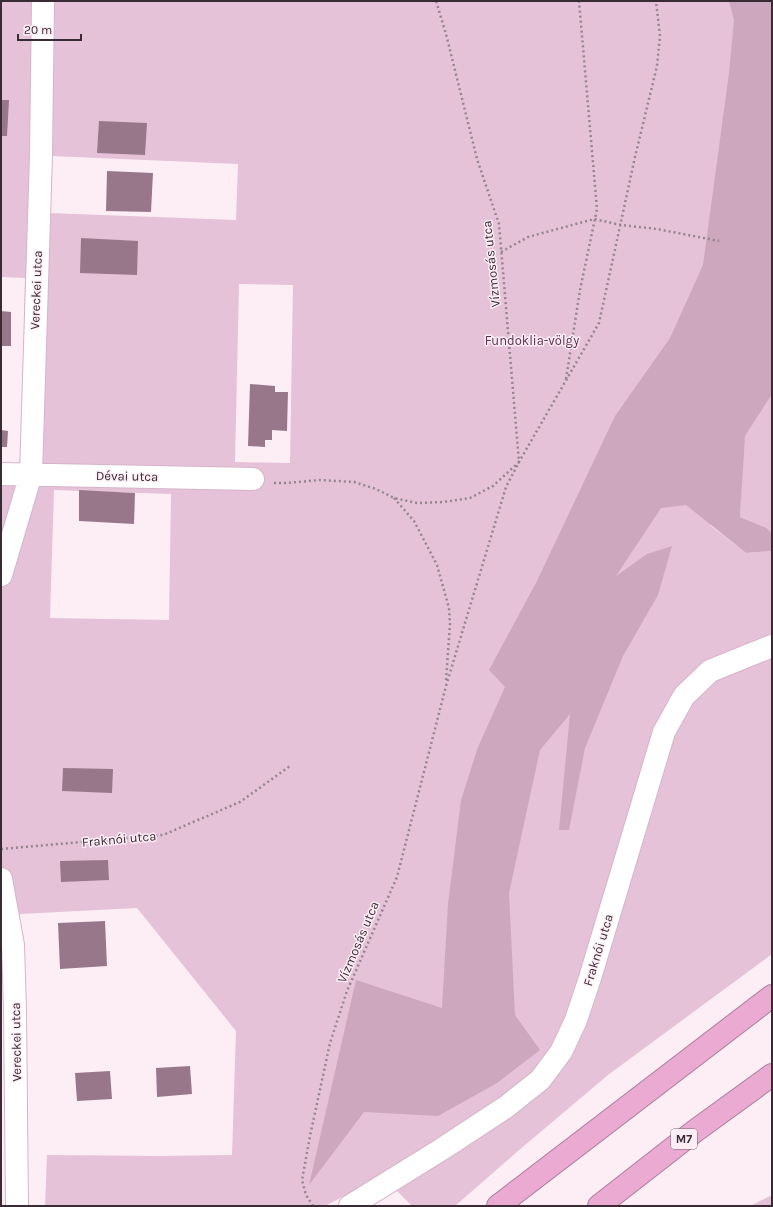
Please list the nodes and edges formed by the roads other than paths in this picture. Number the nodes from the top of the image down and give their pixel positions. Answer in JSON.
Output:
{"nodes":[{"id":1,"x":43,"y":1,"type":"edge"},
{"id":2,"x":1,"y":474,"type":"edge"},
{"id":3,"x":31,"y":474,"type":"junction"},
{"id":4,"x":253,"y":479,"type":"dead end"},
{"id":5,"x":1,"y":575,"type":"edge"},
{"id":6,"x":772,"y":646,"type":"edge"},
{"id":7,"x":1,"y":878,"type":"edge"},
{"id":8,"x":772,"y":996,"type":"edge"},
{"id":9,"x":772,"y":1075,"type":"edge"},
{"id":10,"x":18,"y":1206,"type":"edge"},
{"id":11,"x":350,"y":1206,"type":"edge"},
{"id":12,"x":498,"y":1206,"type":"edge"},
{"id":13,"x":599,"y":1206,"type":"edge"}],
"edges":[{"from":1,"to":3,"type":"street","name":"Vereckei utca"},
{"from":2,"to":3,"type":"street","name":"Dévai utca"},
{"from":3,"to":4,"type":"street","name":"Dévai utca"},
{"from":3,"to":5,"type":"street","name":"Vereckei utca"},
{"from":6,"to":11,"type":"street","name":"Fraknói utca"},
{"from":7,"to":10,"type":"street","name":"Vereckei utca"},
{"from":8,"to":12,"type":"highway"},
{"from":9,"to":13,"type":"highway","number":"M7"}]}
